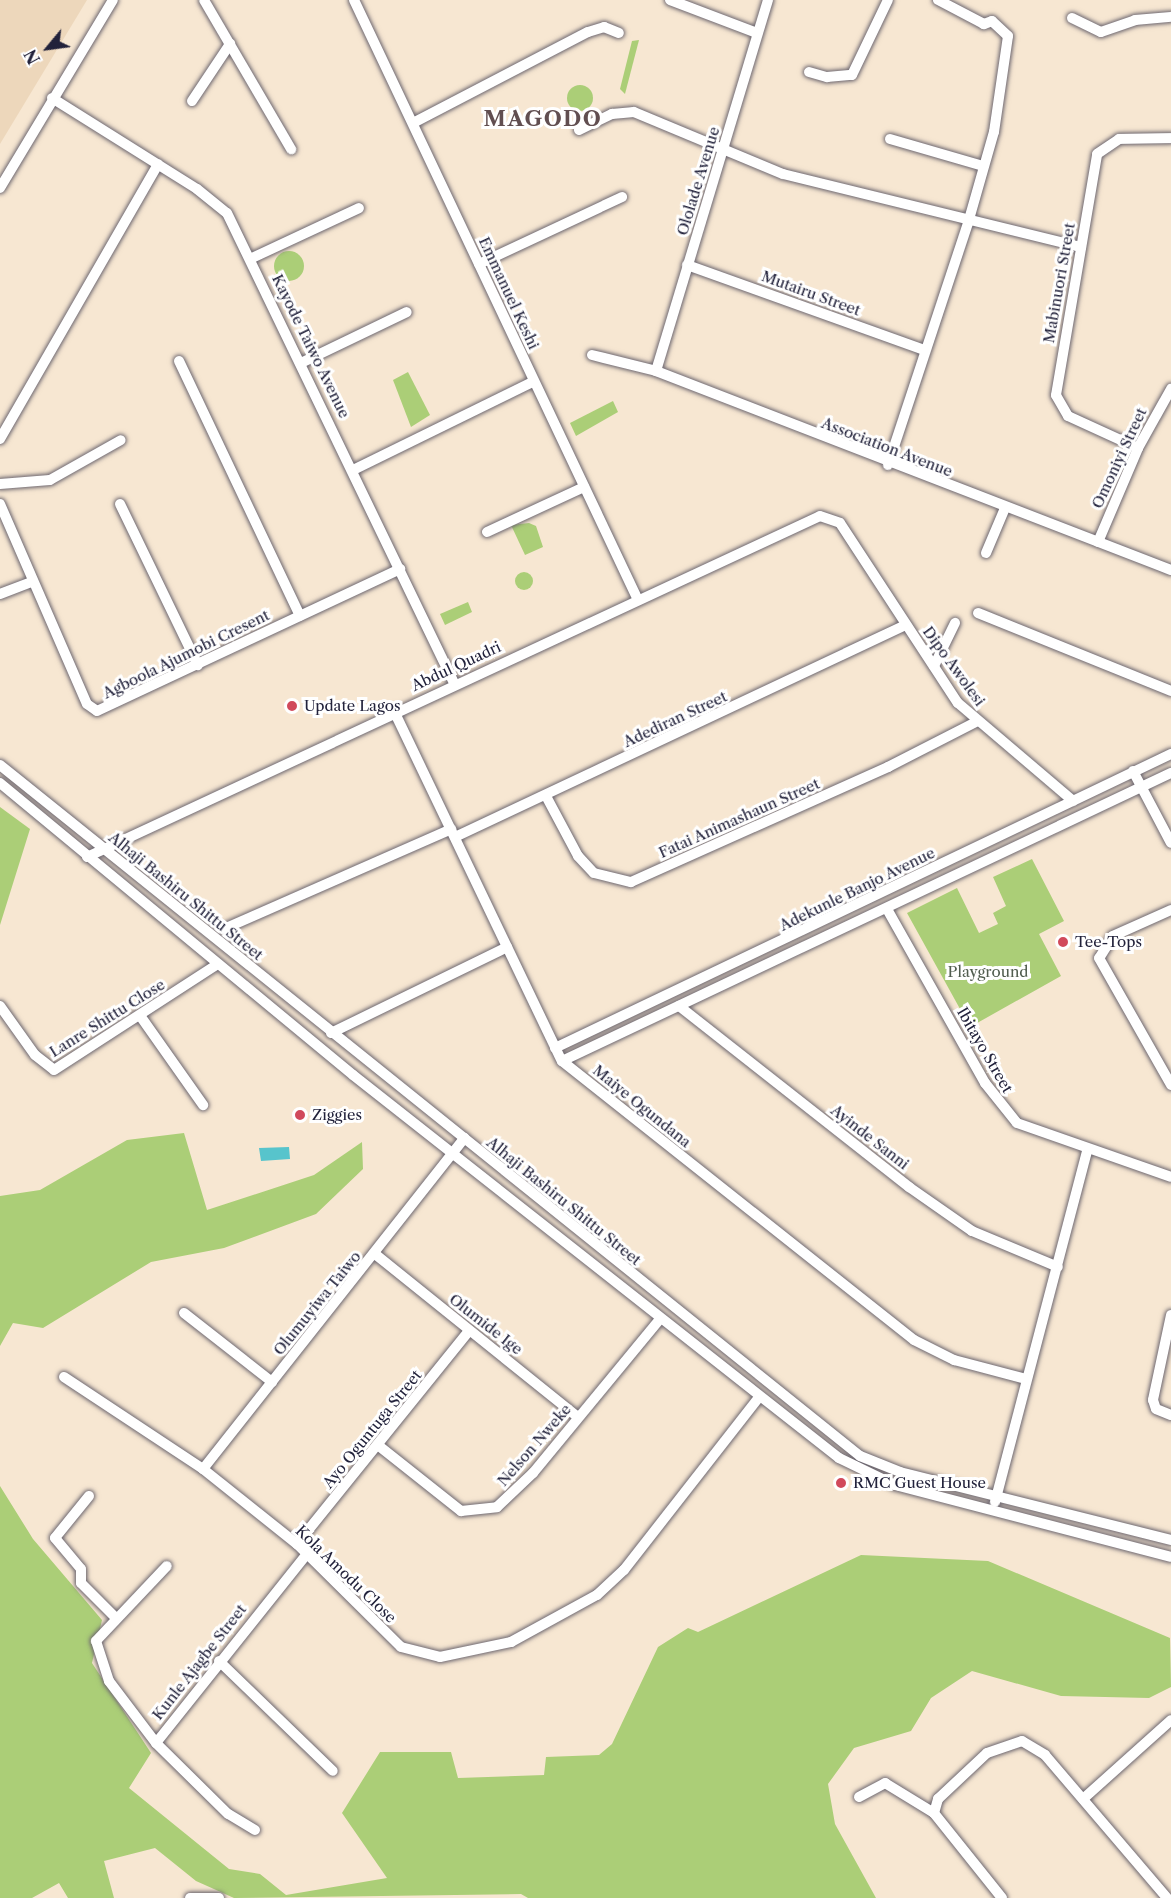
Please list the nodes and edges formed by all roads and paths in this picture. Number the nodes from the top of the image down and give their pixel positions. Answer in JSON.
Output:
{"nodes":[{"id":1,"x":112,"y":0,"type":"edge"},
{"id":2,"x":204,"y":0,"type":"edge"},
{"id":3,"x":670,"y":0,"type":"edge"},
{"id":4,"x":768,"y":0,"type":"edge"},
{"id":5,"x":888,"y":0,"type":"edge"},
{"id":6,"x":938,"y":0,"type":"edge"},
{"id":7,"x":359,"y":2,"type":"edge"},
{"id":8,"x":1171,"y":17,"type":"edge"},
{"id":9,"x":1072,"y":18,"type":"dead end"},
{"id":10,"x":619,"y":33,"type":"dead end"},
{"id":11,"x":757,"y":33,"type":"junction"},
{"id":12,"x":230,"y":44,"type":"junction"},
{"id":13,"x":809,"y":72,"type":"dead end"},
{"id":14,"x":52,"y":98,"type":"junction"},
{"id":15,"x":192,"y":101,"type":"dead end"},
{"id":16,"x":413,"y":123,"type":"junction"},
{"id":17,"x":579,"y":130,"type":"dead end"},
{"id":18,"x":1171,"y":138,"type":"edge"},
{"id":19,"x":890,"y":139,"type":"dead end"},
{"id":20,"x":291,"y":149,"type":"dead end"},
{"id":21,"x":723,"y":150,"type":"junction"},
{"id":22,"x":158,"y":164,"type":"junction"},
{"id":23,"x":983,"y":166,"type":"junction"},
{"id":24,"x":0,"y":188,"type":"edge"},
{"id":25,"x":622,"y":197,"type":"dead end"},
{"id":26,"x":359,"y":208,"type":"dead end"},
{"id":27,"x":968,"y":223,"type":"junction"},
{"id":28,"x":1081,"y":247,"type":"junction"},
{"id":29,"x":252,"y":258,"type":"junction"},
{"id":30,"x":479,"y":264,"type":"junction"},
{"id":31,"x":687,"y":265,"type":"junction"},
{"id":32,"x":407,"y":312,"type":"dead end"},
{"id":33,"x":925,"y":350,"type":"junction"},
{"id":34,"x":592,"y":356,"type":"dead end"},
{"id":35,"x":178,"y":362,"type":"dead end"},
{"id":36,"x":303,"y":362,"type":"junction"},
{"id":37,"x":656,"y":371,"type":"junction"},
{"id":38,"x":533,"y":382,"type":"junction"},
{"id":39,"x":1171,"y":389,"type":"edge"},
{"id":40,"x":0,"y":439,"type":"edge"},
{"id":41,"x":121,"y":440,"type":"dead end"},
{"id":42,"x":1138,"y":448,"type":"junction"},
{"id":43,"x":888,"y":465,"type":"junction"},
{"id":44,"x":353,"y":470,"type":"junction"},
{"id":45,"x":0,"y":484,"type":"edge"},
{"id":46,"x":584,"y":487,"type":"junction"},
{"id":47,"x":0,"y":504,"type":"edge"},
{"id":48,"x":120,"y":504,"type":"dead end"},
{"id":49,"x":1005,"y":508,"type":"junction"},
{"id":50,"x":840,"y":523,"type":"joint"},
{"id":51,"x":487,"y":532,"type":"dead end"},
{"id":52,"x":1098,"y":542,"type":"junction"},
{"id":53,"x":986,"y":553,"type":"dead end"},
{"id":54,"x":400,"y":569,"type":"junction"},
{"id":55,"x":1171,"y":570,"type":"edge"},
{"id":56,"x":32,"y":582,"type":"junction"},
{"id":57,"x":0,"y":594,"type":"edge"},
{"id":58,"x":637,"y":598,"type":"junction"},
{"id":59,"x":978,"y":613,"type":"dead end"},
{"id":60,"x":300,"y":616,"type":"junction"},
{"id":61,"x":955,"y":623,"type":"dead end"},
{"id":62,"x":906,"y":625,"type":"junction"},
{"id":63,"x":198,"y":665,"type":"junction"},
{"id":64,"x":934,"y":666,"type":"junction"},
{"id":65,"x":454,"y":683,"type":"junction"},
{"id":66,"x":1171,"y":691,"type":"edge"},
{"id":67,"x":394,"y":711,"type":"junction"},
{"id":68,"x":976,"y":722,"type":"junction"},
{"id":69,"x":1171,"y":754,"type":"edge"},
{"id":70,"x":0,"y":765,"type":"edge"},
{"id":71,"x":1133,"y":771,"type":"junction"},
{"id":72,"x":1171,"y":773,"type":"edge"},
{"id":73,"x":0,"y":783,"type":"edge"},
{"id":74,"x":1142,"y":787,"type":"junction"},
{"id":75,"x":546,"y":796,"type":"junction"},
{"id":76,"x":1073,"y":801,"type":"junction"},
{"id":77,"x":453,"y":833,"type":"junction"},
{"id":78,"x":1171,"y":843,"type":"edge"},
{"id":79,"x":103,"y":848,"type":"junction"},
{"id":80,"x":87,"y":857,"type":"junction"},
{"id":81,"x":887,"y":909,"type":"junction"},
{"id":82,"x":1171,"y":910,"type":"edge"},
{"id":83,"x":226,"y":928,"type":"dead end"},
{"id":84,"x":507,"y":947,"type":"junction"},
{"id":85,"x":216,"y":965,"type":"junction"},
{"id":86,"x":0,"y":1006,"type":"edge"},
{"id":87,"x":679,"y":1006,"type":"junction"},
{"id":88,"x":141,"y":1017,"type":"junction"},
{"id":89,"x":332,"y":1033,"type":"junction"},
{"id":90,"x":555,"y":1048,"type":"junction"},
{"id":91,"x":562,"y":1060,"type":"junction"},
{"id":92,"x":1171,"y":1085,"type":"edge"},
{"id":93,"x":203,"y":1105,"type":"dead end"},
{"id":94,"x":464,"y":1138,"type":"junction"},
{"id":95,"x":1088,"y":1152,"type":"junction"},
{"id":96,"x":453,"y":1153,"type":"junction"},
{"id":97,"x":1171,"y":1177,"type":"edge"},
{"id":98,"x":375,"y":1254,"type":"junction"},
{"id":99,"x":1058,"y":1267,"type":"junction"},
{"id":100,"x":184,"y":1313,"type":"dead end"},
{"id":101,"x":1171,"y":1315,"type":"edge"},
{"id":102,"x":660,"y":1319,"type":"junction"},
{"id":103,"x":469,"y":1331,"type":"junction"},
{"id":104,"x":64,"y":1377,"type":"dead end"},
{"id":105,"x":1026,"y":1379,"type":"junction"},
{"id":106,"x":272,"y":1382,"type":"junction"},
{"id":107,"x":759,"y":1397,"type":"junction"},
{"id":108,"x":1171,"y":1415,"type":"edge"},
{"id":109,"x":578,"y":1417,"type":"junction"},
{"id":110,"x":379,"y":1446,"type":"junction"},
{"id":111,"x":203,"y":1469,"type":"junction"},
{"id":112,"x":89,"y":1496,"type":"dead end"},
{"id":113,"x":997,"y":1497,"type":"junction"},
{"id":114,"x":992,"y":1511,"type":"junction"},
{"id":115,"x":1171,"y":1540,"type":"edge"},
{"id":116,"x":297,"y":1544,"type":"junction"},
{"id":117,"x":307,"y":1554,"type":"junction"},
{"id":118,"x":1171,"y":1557,"type":"edge"},
{"id":119,"x":167,"y":1566,"type":"dead end"},
{"id":120,"x":115,"y":1617,"type":"junction"},
{"id":121,"x":219,"y":1661,"type":"junction"},
{"id":122,"x":1171,"y":1720,"type":"edge"},
{"id":123,"x":156,"y":1743,"type":"junction"},
{"id":124,"x":333,"y":1771,"type":"dead end"},
{"id":125,"x":859,"y":1797,"type":"dead end"},
{"id":126,"x":1083,"y":1799,"type":"junction"},
{"id":127,"x":934,"y":1813,"type":"junction"},
{"id":128,"x":255,"y":1830,"type":"dead end"},
{"id":129,"x":190,"y":1898,"type":"edge"},
{"id":130,"x":219,"y":1898,"type":"edge"},
{"id":131,"x":1002,"y":1898,"type":"edge"},
{"id":132,"x":1167,"y":1898,"type":"edge"}],
"edges":[{"from":1,"to":14,"type":"street"},
{"from":2,"to":12,"type":"street"},
{"from":3,"to":11,"type":"street"},
{"from":4,"to":11,"type":"street","name":"Ololade Avenue"},
{"from":5,"to":13,"type":"street"},
{"from":6,"to":23,"type":"street"},
{"from":7,"to":16,"type":"street","name":"Emmanuel Keshi"},
{"from":8,"to":9,"type":"street"},
{"from":10,"to":16,"type":"street"},
{"from":11,"to":21,"type":"street","name":"Ololade Avenue"},
{"from":12,"to":15,"type":"street"},
{"from":12,"to":20,"type":"street"},
{"from":14,"to":22,"type":"street","name":"Kayode Taiwo Avenue"},
{"from":14,"to":24,"type":"street"},
{"from":16,"to":30,"type":"street","name":"Emmanuel Keshi"},
{"from":17,"to":21,"type":"street"},
{"from":18,"to":28,"type":"street","name":"Mabinuori Street"},
{"from":19,"to":23,"type":"street"},
{"from":21,"to":27,"type":"street"},
{"from":21,"to":31,"type":"street","name":"Ololade Avenue"},
{"from":22,"to":29,"type":"street","name":"Kayode Taiwo Avenue"},
{"from":22,"to":40,"type":"street"},
{"from":23,"to":27,"type":"street"},
{"from":25,"to":30,"type":"street"},
{"from":26,"to":29,"type":"street"},
{"from":27,"to":28,"type":"street"},
{"from":27,"to":33,"type":"street"},
{"from":28,"to":42,"type":"street","name":"Mabinuori Street"},
{"from":29,"to":36,"type":"street","name":"Kayode Taiwo Avenue"},
{"from":30,"to":38,"type":"street","name":"Emmanuel Keshi"},
{"from":31,"to":33,"type":"street","name":"Mutairu Street"},
{"from":31,"to":37,"type":"street","name":"Ololade Avenue"},
{"from":32,"to":36,"type":"street"},
{"from":33,"to":43,"type":"street"},
{"from":34,"to":37,"type":"street","name":"Association Avenue"},
{"from":35,"to":60,"type":"street"},
{"from":36,"to":44,"type":"street","name":"Kayode Taiwo Avenue"},
{"from":37,"to":43,"type":"street","name":"Association Avenue"},
{"from":38,"to":44,"type":"street"},
{"from":38,"to":46,"type":"street","name":"Emmanuel Keshi"},
{"from":39,"to":42,"type":"street","name":"Omoniyi Street"},
{"from":41,"to":45,"type":"street"},
{"from":42,"to":52,"type":"street","name":"Omoniyi Street"},
{"from":43,"to":49,"type":"street","name":"Association Avenue"},
{"from":44,"to":54,"type":"street","name":"Kayode Taiwo Avenue"},
{"from":46,"to":51,"type":"street"},
{"from":46,"to":58,"type":"street","name":"Emmanuel Keshi"},
{"from":47,"to":56,"type":"street","name":"Agboola Ajumobi Cresent"},
{"from":48,"to":63,"type":"street"},
{"from":49,"to":52,"type":"street","name":"Association Avenue"},
{"from":49,"to":53,"type":"street"},
{"from":50,"to":58,"type":"street","name":"Abdul Quadri"},
{"from":50,"to":62,"type":"street","name":"Dipo Awolesi"},
{"from":52,"to":55,"type":"street","name":"Association Avenue"},
{"from":54,"to":60,"type":"street","name":"Agboola Ajumobi Cresent"},
{"from":54,"to":65,"type":"street","name":"Kayode Taiwo Avenue"},
{"from":56,"to":57,"type":"street"},
{"from":56,"to":63,"type":"street","name":"Agboola Ajumobi Cresent"},
{"from":58,"to":65,"type":"street","name":"Abdul Quadri"},
{"from":59,"to":66,"type":"street"},
{"from":60,"to":63,"type":"street","name":"Agboola Ajumobi Cresent"},
{"from":61,"to":64,"type":"street"},
{"from":62,"to":64,"type":"street","name":"Dipo Awolesi"},
{"from":62,"to":75,"type":"street","name":"Adediran Street"},
{"from":64,"to":68,"type":"street","name":"Dipo Awolesi"},
{"from":65,"to":67,"type":"street","name":"Abdul Quadri"},
{"from":67,"to":77,"type":"street","name":"Maiye Ogundana"},
{"from":67,"to":79,"type":"street","name":"Abdul Quadri"},
{"from":68,"to":75,"type":"street","name":"Fatai Animashaun Street"},
{"from":68,"to":76,"type":"street","name":"Dipo Awolesi"},
{"from":69,"to":71,"type":"street","name":"Adekunle Banjo Avenue"},
{"from":70,"to":79,"type":"street","name":"Alhaji Bashiru Shittu Street"},
{"from":71,"to":74,"type":"street"},
{"from":71,"to":76,"type":"street","name":"Adekunle Banjo Avenue"},
{"from":72,"to":74,"type":"street","name":"Adekunle Banjo Avenue"},
{"from":73,"to":80,"type":"street","name":"Alhaji Bashiru Shittu Street"},
{"from":74,"to":78,"type":"street"},
{"from":74,"to":81,"type":"street","name":"Adekunle Banjo Avenue"},
{"from":75,"to":77,"type":"street","name":"Adediran Street"},
{"from":76,"to":90,"type":"street","name":"Adekunle Banjo Avenue"},
{"from":77,"to":83,"type":"street","name":"Adediran Street"},
{"from":77,"to":84,"type":"street","name":"Maiye Ogundana"},
{"from":79,"to":80,"type":"street","name":"Abdul Quadri"},
{"from":79,"to":89,"type":"street","name":"Alhaji Bashiru Shittu Street"},
{"from":80,"to":85,"type":"street","name":"Alhaji Bashiru Shittu Street"},
{"from":81,"to":87,"type":"street","name":"Adekunle Banjo Avenue"},
{"from":81,"to":95,"type":"street","name":"Ibitayo Street"},
{"from":82,"to":92,"type":"street"},
{"from":84,"to":89,"type":"street"},
{"from":84,"to":90,"type":"street","name":"Maiye Ogundana"},
{"from":85,"to":88,"type":"street","name":"Lanre Shittu Close"},
{"from":85,"to":96,"type":"street","name":"Alhaji Bashiru Shittu Street"},
{"from":86,"to":88,"type":"street","name":"Lanre Shittu Close"},
{"from":87,"to":91,"type":"street","name":"Adekunle Banjo Avenue"},
{"from":87,"to":99,"type":"street","name":"Ayinde Sanni"},
{"from":88,"to":93,"type":"street"},
{"from":89,"to":94,"type":"street","name":"Alhaji Bashiru Shittu Street"},
{"from":90,"to":91,"type":"street","name":"Maiye Ogundana"},
{"from":91,"to":105,"type":"street","name":"Maiye Ogundana"},
{"from":94,"to":96,"type":"street","name":"Olumuyiwa Taiwo"},
{"from":94,"to":113,"type":"street","name":"Alhaji Bashiru Shittu Street"},
{"from":95,"to":97,"type":"street","name":"Ibitayo Street"},
{"from":95,"to":99,"type":"street"},
{"from":96,"to":98,"type":"street","name":"Olumuyiwa Taiwo"},
{"from":96,"to":102,"type":"street","name":"Alhaji Bashiru Shittu Street"},
{"from":98,"to":103,"type":"street","name":"Olumide Ige"},
{"from":98,"to":106,"type":"street","name":"Olumuyiwa Taiwo"},
{"from":99,"to":105,"type":"street"},
{"from":100,"to":106,"type":"street"},
{"from":101,"to":108,"type":"street"},
{"from":102,"to":107,"type":"street","name":"Alhaji Bashiru Shittu Street"},
{"from":102,"to":109,"type":"street","name":"Nelson Nweke"},
{"from":103,"to":109,"type":"street","name":"Olumide Ige"},
{"from":103,"to":110,"type":"street","name":"Ayo Oguntuga Street"},
{"from":104,"to":111,"type":"street","name":"Kola Amodu Close"},
{"from":105,"to":113,"type":"street"},
{"from":106,"to":111,"type":"street","name":"Olumuyiwa Taiwo"},
{"from":107,"to":114,"type":"street","name":"Alhaji Bashiru Shittu Street"},
{"from":107,"to":117,"type":"street","name":"Kola Amodu Close"},
{"from":109,"to":110,"type":"street","name":"Nelson Nweke"},
{"from":110,"to":116,"type":"street","name":"Ayo Oguntuga Street"},
{"from":111,"to":116,"type":"street","name":"Kola Amodu Close"},
{"from":112,"to":120,"type":"street"},
{"from":113,"to":114,"type":"street"},
{"from":113,"to":115,"type":"street","name":"Alhaji Bashiru Shittu Street"},
{"from":114,"to":118,"type":"street","name":"Alhaji Bashiru Shittu Street"},
{"from":116,"to":117,"type":"street","name":"Kola Amodu Close"},
{"from":117,"to":121,"type":"street","name":"Kunle Ajagbe Street"},
{"from":119,"to":120,"type":"street"},
{"from":120,"to":123,"type":"street"},
{"from":121,"to":123,"type":"street","name":"Kunle Ajagbe Street"},
{"from":121,"to":124,"type":"street"},
{"from":122,"to":126,"type":"street"},
{"from":123,"to":128,"type":"street","name":"Kunle Ajagbe Street"},
{"from":125,"to":127,"type":"street"},
{"from":126,"to":127,"type":"street"},
{"from":126,"to":132,"type":"street"},
{"from":127,"to":131,"type":"street"},
{"from":129,"to":130,"type":"street"}]}
